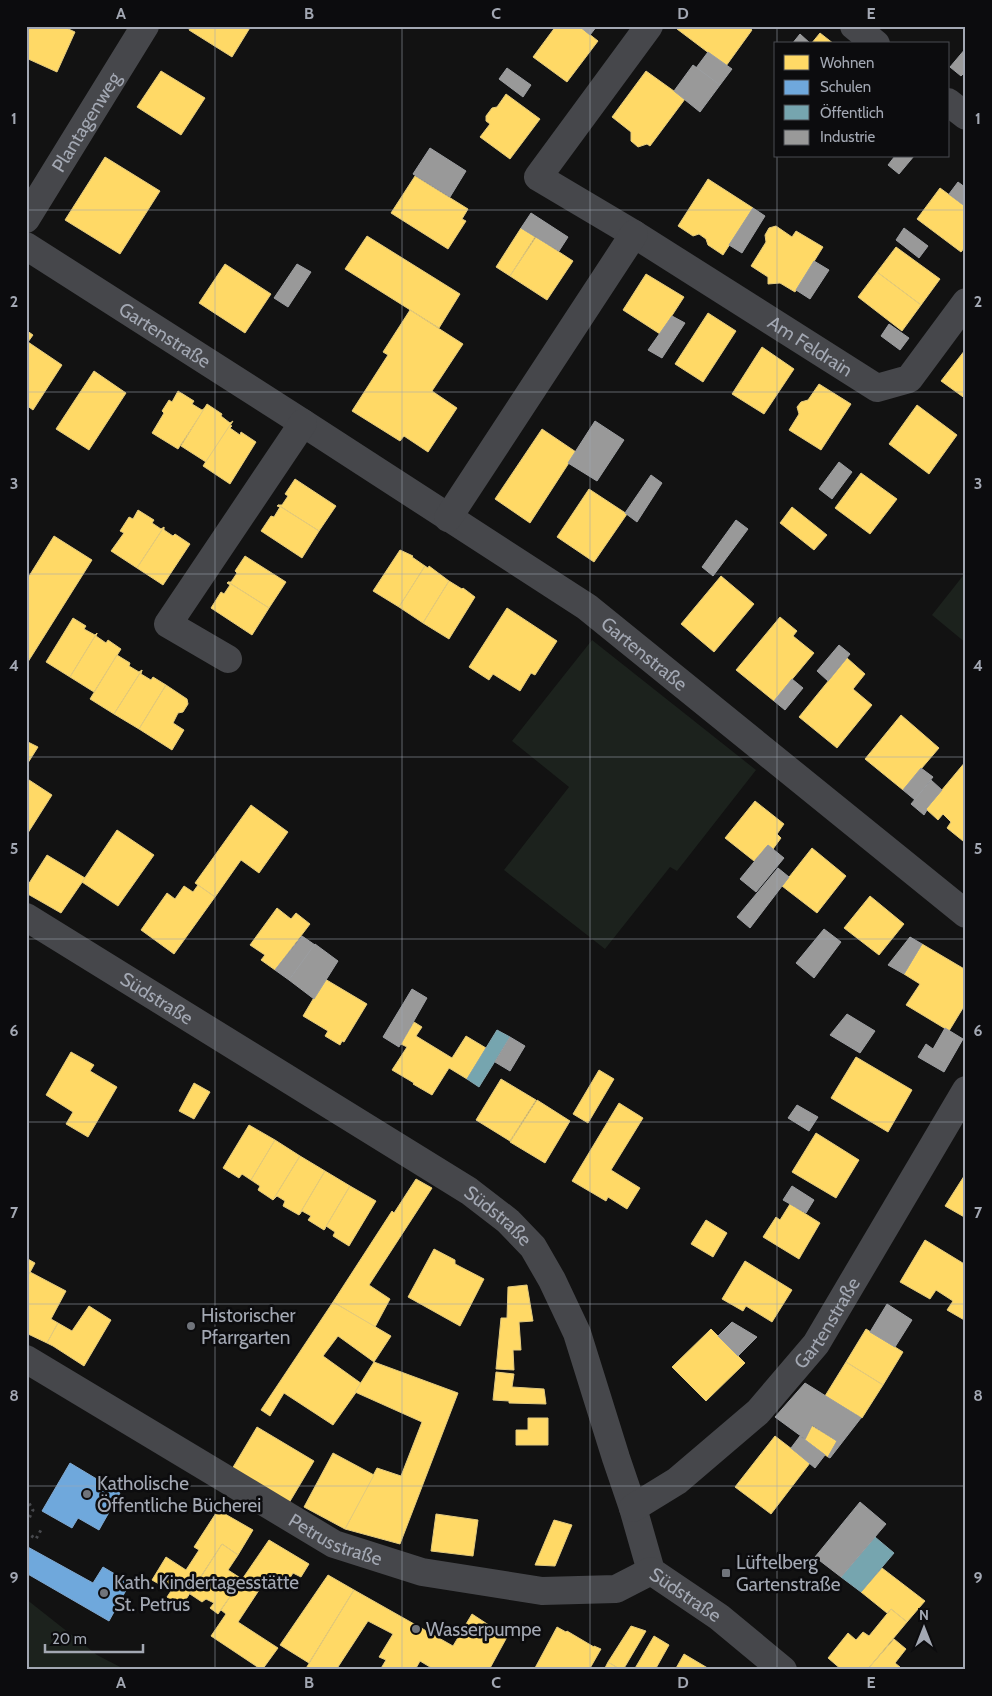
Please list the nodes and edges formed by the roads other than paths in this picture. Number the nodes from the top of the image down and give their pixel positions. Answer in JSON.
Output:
{"nodes":[{"id":1,"x":146,"y":26,"type":"edge"},
{"id":2,"x":649,"y":26,"type":"edge"},
{"id":3,"x":854,"y":26,"type":"edge"},
{"id":4,"x":874,"y":42,"type":"edge"},
{"id":5,"x":950,"y":104,"type":"edge"},
{"id":6,"x":966,"y":116,"type":"edge"},
{"id":7,"x":26,"y":219,"type":"edge"},
{"id":8,"x":634,"y":234,"type":"junction"},
{"id":9,"x":26,"y":246,"type":"edge"},
{"id":10,"x":966,"y":302,"type":"edge"},
{"id":11,"x":303,"y":423,"type":"junction"},
{"id":12,"x":448,"y":518,"type":"junction"},
{"id":13,"x":228,"y":659,"type":"dead end"},
{"id":14,"x":966,"y":914,"type":"edge"},
{"id":15,"x":26,"y":918,"type":"edge"},
{"id":16,"x":966,"y":1090,"type":"edge"},
{"id":17,"x":26,"y":1359,"type":"edge"},
{"id":18,"x":633,"y":1508,"type":"junction"},
{"id":19,"x":651,"y":1571,"type":"junction"},
{"id":20,"x":783,"y":1670,"type":"edge"}],
"edges":[{"from":1,"to":7,"type":"street","name":"Plantagenweg"},
{"from":2,"to":8,"type":"street","name":"Am Feldrain"},
{"from":3,"to":4,"type":"street"},
{"from":5,"to":6,"type":"street"},
{"from":8,"to":10,"type":"street","name":"Am Feldrain"},
{"from":8,"to":12,"type":"street"},
{"from":9,"to":11,"type":"street","name":"Gartenstraße"},
{"from":11,"to":12,"type":"street","name":"Gartenstraße"},
{"from":11,"to":13,"type":"street"},
{"from":12,"to":14,"type":"street","name":"Gartenstraße"},
{"from":15,"to":18,"type":"street","name":"Südstraße"},
{"from":16,"to":18,"type":"street","name":"Gartenstraße"},
{"from":17,"to":19,"type":"street","name":"Petrusstraße"},
{"from":18,"to":19,"type":"street","name":"Südstraße"},
{"from":19,"to":20,"type":"street","name":"Südstraße"}]}
